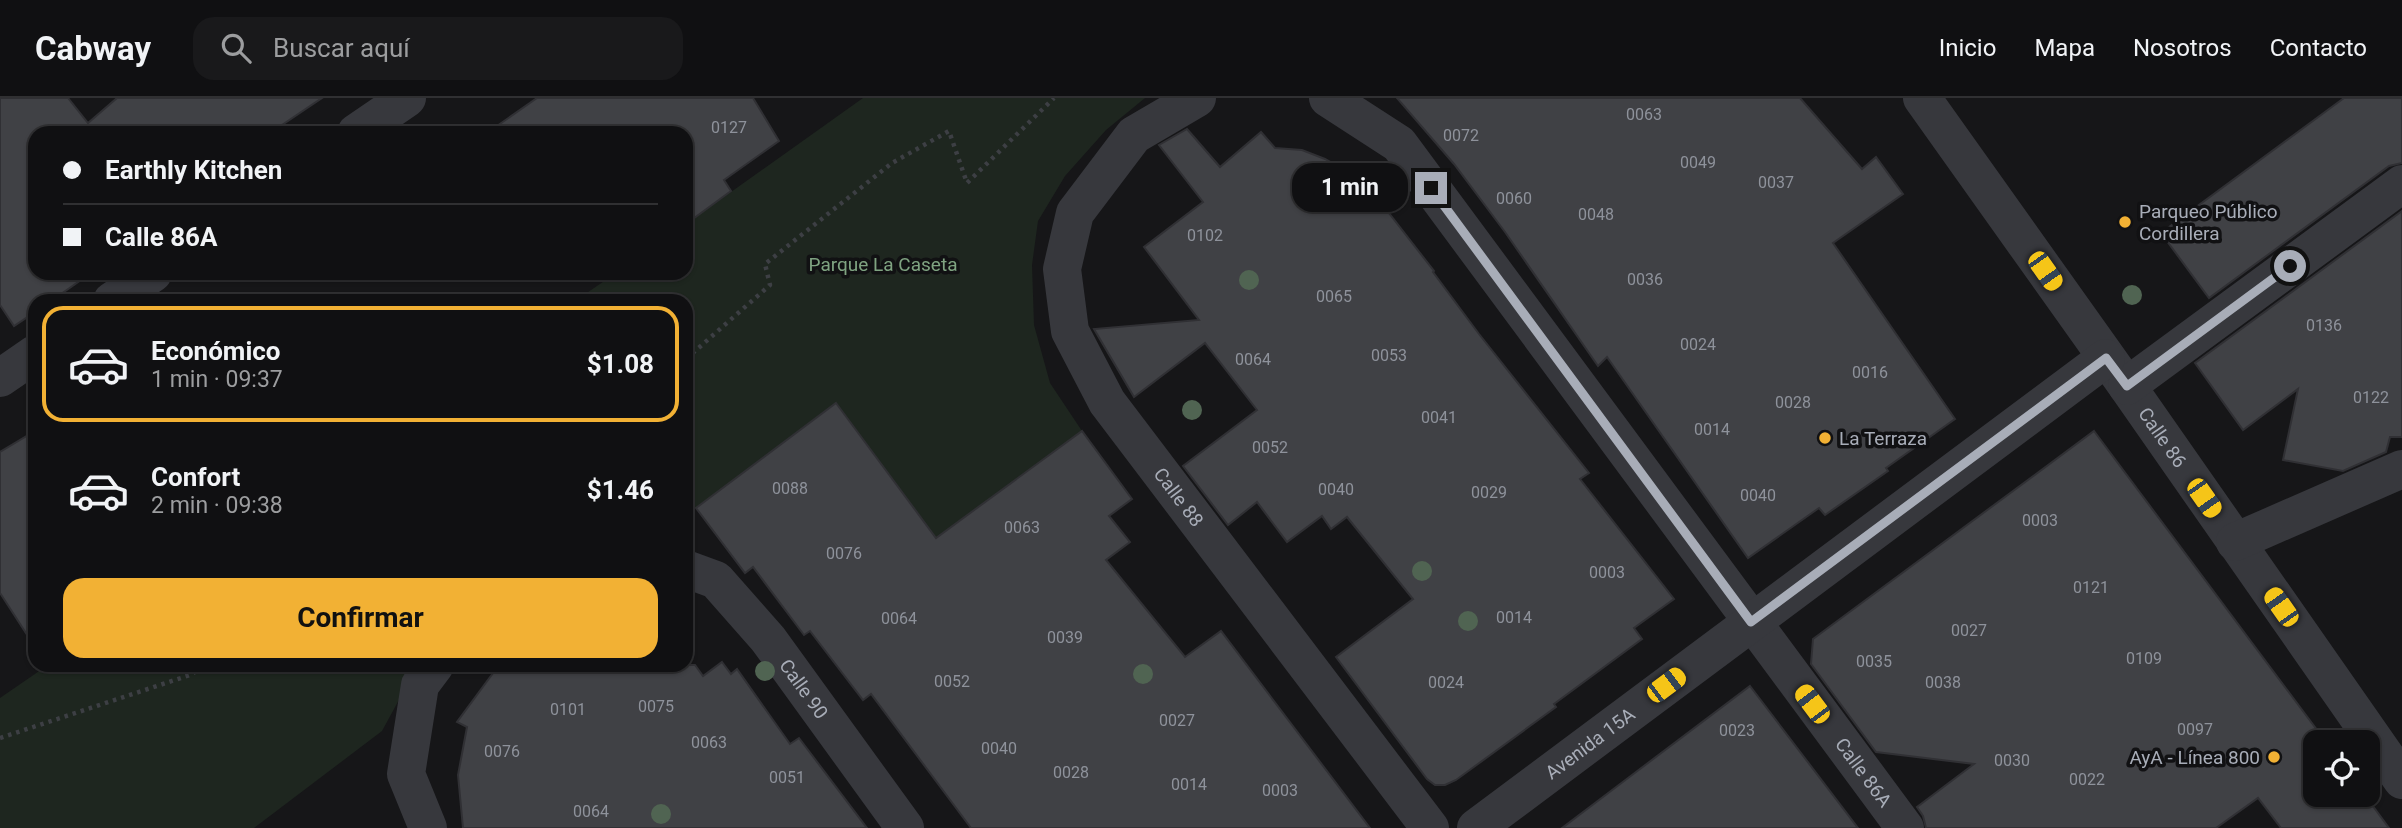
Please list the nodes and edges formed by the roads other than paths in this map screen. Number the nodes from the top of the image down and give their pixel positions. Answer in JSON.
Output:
{"nodes":[{"id":1,"x":407,"y":98,"type":"edge"},
{"id":2,"x":1197,"y":98,"type":"edge"},
{"id":3,"x":1328,"y":98,"type":"edge"},
{"id":4,"x":1922,"y":98,"type":"edge"},
{"id":5,"x":366,"y":126,"type":"edge"},
{"id":6,"x":2402,"y":184,"type":"edge"},
{"id":7,"x":143,"y":280,"type":"edge"},
{"id":8,"x":122,"y":294,"type":"edge"},
{"id":9,"x":28,"y":359,"type":"edge"},
{"id":10,"x":2116,"y":372,"type":"junction"},
{"id":11,"x":0,"y":378,"type":"edge"},
{"id":12,"x":2402,"y":469,"type":"edge"},
{"id":13,"x":2235,"y":542,"type":"junction"},
{"id":14,"x":693,"y":572,"type":"edge"},
{"id":15,"x":1751,"y":622,"type":"junction"},
{"id":16,"x":430,"y":672,"type":"edge"},
{"id":17,"x":2402,"y":780,"type":"edge"},
{"id":18,"x":428,"y":828,"type":"edge"},
{"id":19,"x":905,"y":828,"type":"edge"},
{"id":20,"x":1430,"y":828,"type":"edge"},
{"id":21,"x":1476,"y":828,"type":"edge"},
{"id":22,"x":1905,"y":828,"type":"edge"}],
"edges":[{"from":1,"to":5,"type":"street"},
{"from":2,"to":20,"type":"street","name":"Calle 88"},
{"from":3,"to":15,"type":"street","name":"Calle 86A"},
{"from":4,"to":10,"type":"street","name":"Calle 86"},
{"from":6,"to":10,"type":"street","name":"Avenida 15A"},
{"from":7,"to":8,"type":"street"},
{"from":9,"to":11,"type":"street"},
{"from":10,"to":13,"type":"street","name":"Calle 86"},
{"from":10,"to":15,"type":"street","name":"Avenida 15A"},
{"from":12,"to":13,"type":"street"},
{"from":13,"to":17,"type":"street","name":"Calle 86"},
{"from":14,"to":19,"type":"street","name":"Calle 90"},
{"from":15,"to":21,"type":"street","name":"Avenida 15A"},
{"from":15,"to":22,"type":"street","name":"Calle 86A"},
{"from":16,"to":18,"type":"street"}]}
